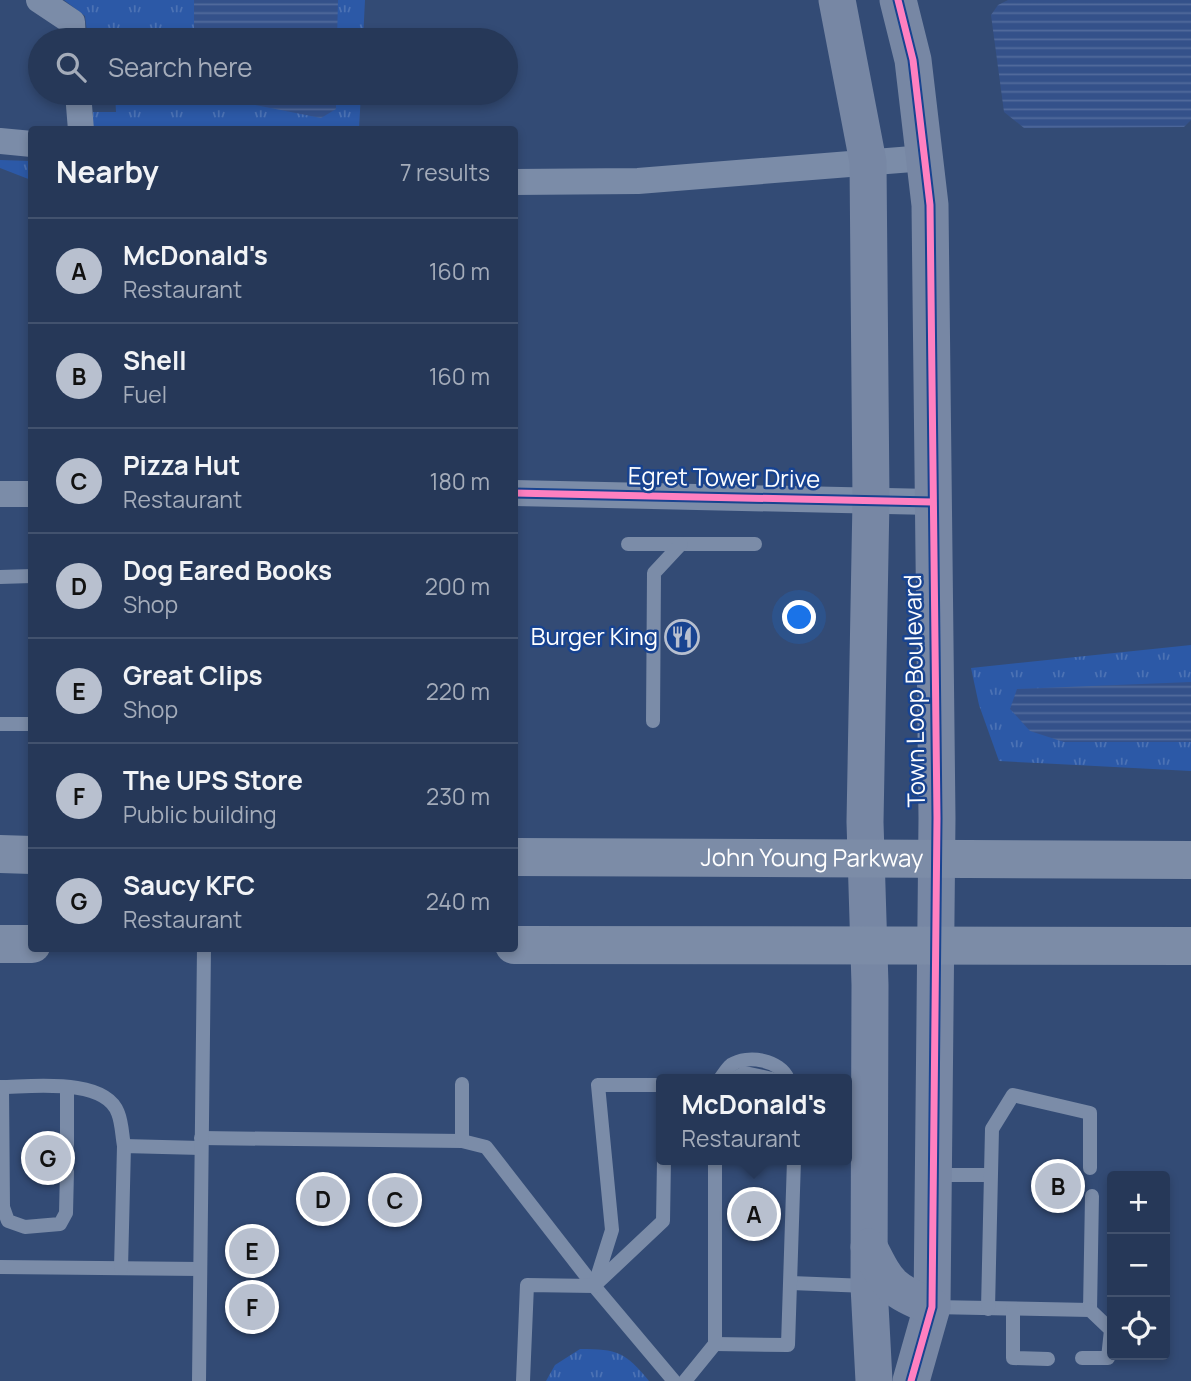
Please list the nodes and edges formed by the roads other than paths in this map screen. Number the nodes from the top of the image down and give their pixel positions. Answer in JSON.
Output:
{"nodes":[{"id":1,"x":39,"y":0,"type":"edge"},
{"id":2,"x":837,"y":0,"type":"edge"},
{"id":3,"x":898,"y":0,"type":"edge"},
{"id":4,"x":72,"y":28,"type":"edge"},
{"id":5,"x":79,"y":105,"type":"edge"},
{"id":6,"x":81,"y":126,"type":"edge"},
{"id":7,"x":0,"y":141,"type":"edge"},
{"id":8,"x":28,"y":144,"type":"edge"},
{"id":9,"x":925,"y":158,"type":"junction"},
{"id":10,"x":868,"y":162,"type":"junction"},
{"id":11,"x":518,"y":182,"type":"edge"},
{"id":12,"x":518,"y":493,"type":"edge"},
{"id":13,"x":0,"y":494,"type":"edge"},
{"id":14,"x":28,"y":494,"type":"edge"},
{"id":15,"x":871,"y":500,"type":"junction"},
{"id":16,"x":932,"y":502,"type":"junction"},
{"id":17,"x":628,"y":544,"type":"dead end"},
{"id":18,"x":681,"y":544,"type":"junction"},
{"id":19,"x":755,"y":544,"type":"dead end"},
{"id":20,"x":28,"y":576,"type":"edge"},
{"id":21,"x":0,"y":577,"type":"edge"},
{"id":22,"x":653,"y":721,"type":"dead end"},
{"id":23,"x":0,"y":724,"type":"edge"},
{"id":24,"x":28,"y":724,"type":"edge"},
{"id":25,"x":0,"y":855,"type":"edge"},
{"id":26,"x":28,"y":855,"type":"edge"},
{"id":27,"x":518,"y":857,"type":"edge"},
{"id":28,"x":866,"y":859,"type":"junction"},
{"id":29,"x":936,"y":859,"type":"junction"},
{"id":30,"x":1191,"y":860,"type":"edge"},
{"id":31,"x":0,"y":944,"type":"edge"},
{"id":32,"x":28,"y":944,"type":"edge"},
{"id":33,"x":518,"y":945,"type":"edge"},
{"id":34,"x":935,"y":945,"type":"junction"},
{"id":35,"x":869,"y":946,"type":"junction"},
{"id":36,"x":1191,"y":946,"type":"edge"},
{"id":37,"x":204,"y":952,"type":"edge"},
{"id":38,"x":724,"y":1074,"type":"edge"},
{"id":39,"x":786,"y":1074,"type":"edge"},
{"id":40,"x":462,"y":1084,"type":"dead end"},
{"id":41,"x":656,"y":1085,"type":"edge"},
{"id":42,"x":1,"y":1087,"type":"edge"},
{"id":43,"x":66,"y":1087,"type":"junction"},
{"id":44,"x":462,"y":1141,"type":"junction"},
{"id":45,"x":201,"y":1143,"type":"junction"},
{"id":46,"x":67,"y":1145,"type":"dead end"},
{"id":47,"x":124,"y":1146,"type":"junction"},
{"id":48,"x":664,"y":1165,"type":"edge"},
{"id":49,"x":715,"y":1165,"type":"edge"},
{"id":50,"x":722,"y":1165,"type":"edge"},
{"id":51,"x":794,"y":1165,"type":"edge"},
{"id":52,"x":1090,"y":1168,"type":"dead end"},
{"id":53,"x":67,"y":1171,"type":"dead end"},
{"id":54,"x":934,"y":1175,"type":"junction"},
{"id":55,"x":989,"y":1175,"type":"junction"},
{"id":56,"x":1092,"y":1196,"type":"dead end"},
{"id":57,"x":869,"y":1246,"type":"junction"},
{"id":58,"x":714,"y":1260,"type":"junction"},
{"id":59,"x":0,"y":1267,"type":"edge"},
{"id":60,"x":121,"y":1268,"type":"junction"},
{"id":61,"x":200,"y":1269,"type":"junction"},
{"id":62,"x":791,"y":1283,"type":"junction"},
{"id":63,"x":594,"y":1286,"type":"junction"},
{"id":64,"x":869,"y":1286,"type":"junction"},
{"id":65,"x":932,"y":1307,"type":"junction"},
{"id":66,"x":988,"y":1309,"type":"junction"},
{"id":67,"x":1013,"y":1310,"type":"junction"},
{"id":68,"x":1090,"y":1310,"type":"junction"},
{"id":69,"x":715,"y":1344,"type":"junction"},
{"id":70,"x":1082,"y":1358,"type":"dead end"},
{"id":71,"x":1048,"y":1359,"type":"dead end"},
{"id":72,"x":199,"y":1381,"type":"edge"},
{"id":73,"x":523,"y":1381,"type":"edge"},
{"id":74,"x":674,"y":1381,"type":"edge"},
{"id":75,"x":685,"y":1381,"type":"edge"},
{"id":76,"x":874,"y":1381,"type":"edge"},
{"id":77,"x":911,"y":1381,"type":"edge"}],
"edges":[{"from":1,"to":4,"type":"street"},
{"from":2,"to":10,"type":"street","name":"Town Loop Boulevard"},
{"from":3,"to":9,"type":"street","name":"Town Loop Boulevard"},
{"from":5,"to":6,"type":"street"},
{"from":7,"to":8,"type":"street"},
{"from":9,"to":10,"type":"street"},
{"from":9,"to":16,"type":"street","name":"Town Loop Boulevard"},
{"from":10,"to":11,"type":"street"},
{"from":10,"to":15,"type":"street","name":"Town Loop Boulevard"},
{"from":12,"to":15,"type":"street","name":"Egret Tower Drive"},
{"from":13,"to":14,"type":"street"},
{"from":15,"to":16,"type":"street","name":"Egret Tower Drive"},
{"from":15,"to":28,"type":"street","name":"Town Loop Boulevard"},
{"from":16,"to":29,"type":"street","name":"Town Loop Boulevard"},
{"from":17,"to":18,"type":"lane"},
{"from":18,"to":19,"type":"lane"},
{"from":18,"to":22,"type":"lane"},
{"from":20,"to":21,"type":"lane"},
{"from":23,"to":24,"type":"lane"},
{"from":25,"to":26,"type":"highway"},
{"from":27,"to":28,"type":"highway","name":"John Young Parkway"},
{"from":28,"to":29,"type":"highway","name":"John Young Parkway"},
{"from":28,"to":35,"type":"street","name":"Town Loop Boulevard"},
{"from":29,"to":30,"type":"highway","name":"John Young Parkway"},
{"from":29,"to":34,"type":"street","name":"Town Loop Boulevard"},
{"from":31,"to":32,"type":"highway"},
{"from":33,"to":35,"type":"highway"},
{"from":34,"to":35,"type":"highway"},
{"from":34,"to":36,"type":"highway"},
{"from":34,"to":54,"type":"street","name":"Town Loop Boulevard"},
{"from":35,"to":57,"type":"street","name":"Town Loop Boulevard"},
{"from":37,"to":45,"type":"lane"},
{"from":38,"to":39,"type":"lane"},
{"from":40,"to":44,"type":"lane"},
{"from":41,"to":63,"type":"lane"},
{"from":42,"to":43,"type":"lane"},
{"from":42,"to":53,"type":"lane"},
{"from":43,"to":46,"type":"lane"},
{"from":43,"to":47,"type":"lane"},
{"from":44,"to":45,"type":"lane"},
{"from":44,"to":63,"type":"lane"},
{"from":45,"to":47,"type":"lane"},
{"from":45,"to":61,"type":"lane"},
{"from":47,"to":60,"type":"lane"},
{"from":48,"to":63,"type":"lane"},
{"from":49,"to":58,"type":"lane"},
{"from":50,"to":58,"type":"lane"},
{"from":51,"to":62,"type":"lane"},
{"from":52,"to":55,"type":"lane"},
{"from":54,"to":55,"type":"lane"},
{"from":54,"to":65,"type":"street","name":"Town Loop Boulevard"},
{"from":55,"to":66,"type":"lane"},
{"from":56,"to":68,"type":"lane"},
{"from":57,"to":64,"type":"street","name":"Town Loop Boulevard"},
{"from":57,"to":65,"type":"street"},
{"from":58,"to":69,"type":"lane"},
{"from":59,"to":60,"type":"lane"},
{"from":60,"to":61,"type":"lane"},
{"from":61,"to":72,"type":"lane"},
{"from":62,"to":64,"type":"lane"},
{"from":62,"to":69,"type":"lane"},
{"from":63,"to":73,"type":"lane"},
{"from":63,"to":74,"type":"lane"},
{"from":64,"to":76,"type":"street","name":"Town Loop Boulevard"},
{"from":65,"to":66,"type":"lane"},
{"from":65,"to":77,"type":"street","name":"Town Loop Boulevard"},
{"from":66,"to":67,"type":"lane"},
{"from":67,"to":68,"type":"lane"},
{"from":67,"to":71,"type":"lane"},
{"from":68,"to":70,"type":"lane"},
{"from":69,"to":75,"type":"lane"}]}
